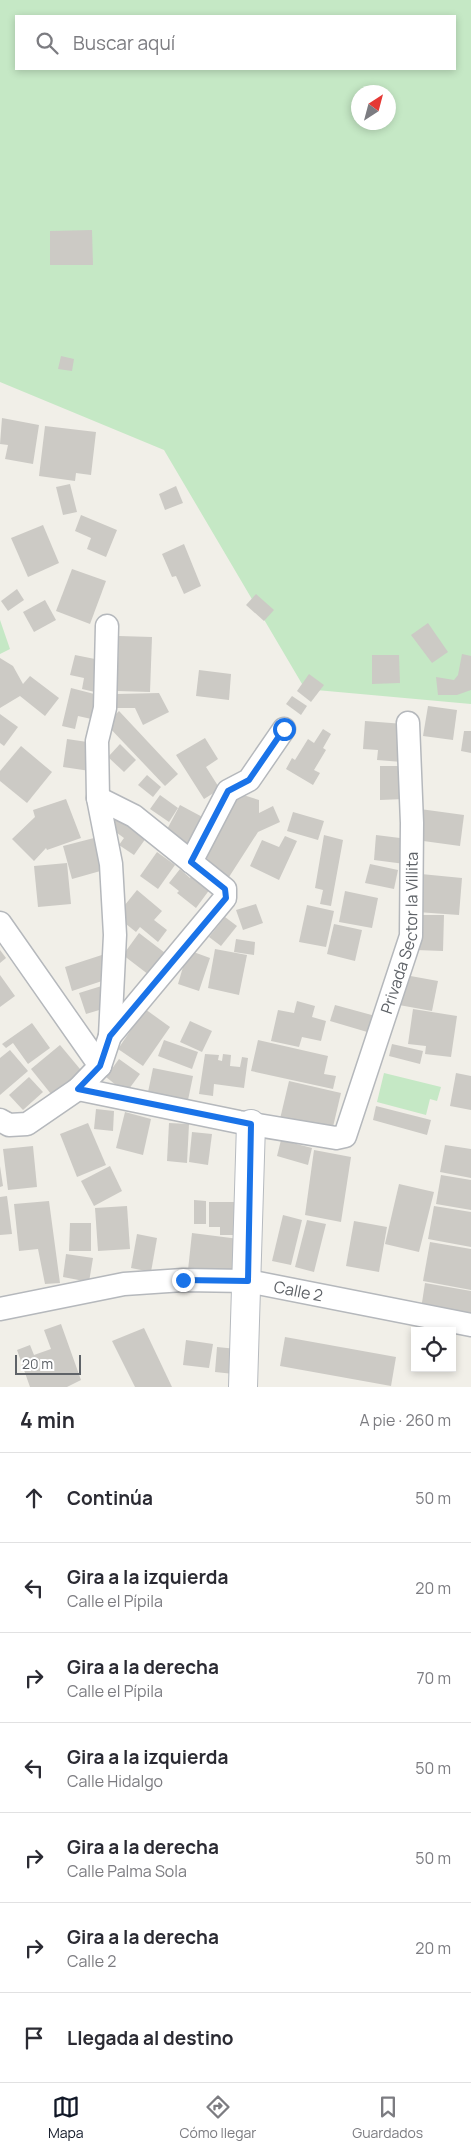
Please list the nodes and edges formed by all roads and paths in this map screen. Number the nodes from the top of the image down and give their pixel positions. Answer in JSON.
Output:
{"nodes":[{"id":1,"x":108,"y":626,"type":"dead end"},
{"id":2,"x":408,"y":723,"type":"dead end"},
{"id":3,"x":284,"y":729,"type":"dead end"},
{"id":4,"x":98,"y":798,"type":"junction"},
{"id":5,"x":191,"y":862,"type":"junction"},
{"id":6,"x":0,"y":923,"type":"edge"},
{"id":7,"x":110,"y":1036,"type":"junction"},
{"id":8,"x":100,"y":1066,"type":"junction"},
{"id":9,"x":78,"y":1089,"type":"junction"},
{"id":10,"x":0,"y":1120,"type":"edge"},
{"id":11,"x":251,"y":1124,"type":"junction"},
{"id":12,"x":248,"y":1281,"type":"junction"},
{"id":13,"x":0,"y":1309,"type":"edge"},
{"id":14,"x":471,"y":1325,"type":"edge"},
{"id":15,"x":243,"y":1387,"type":"edge"}],
"edges":[{"from":1,"to":4,"type":"street"},
{"from":2,"to":11,"type":"street","name":"Privada Sector la Villita"},
{"from":3,"to":5,"type":"street"},
{"from":4,"to":5,"type":"street"},
{"from":4,"to":7,"type":"street"},
{"from":5,"to":7,"type":"street"},
{"from":6,"to":8,"type":"street"},
{"from":7,"to":8,"type":"street"},
{"from":8,"to":9,"type":"street"},
{"from":9,"to":10,"type":"street"},
{"from":9,"to":11,"type":"street"},
{"from":11,"to":12,"type":"street"},
{"from":12,"to":13,"type":"street","name":"Calle 2"},
{"from":12,"to":14,"type":"street","name":"Calle 2"},
{"from":12,"to":15,"type":"street"}]}
